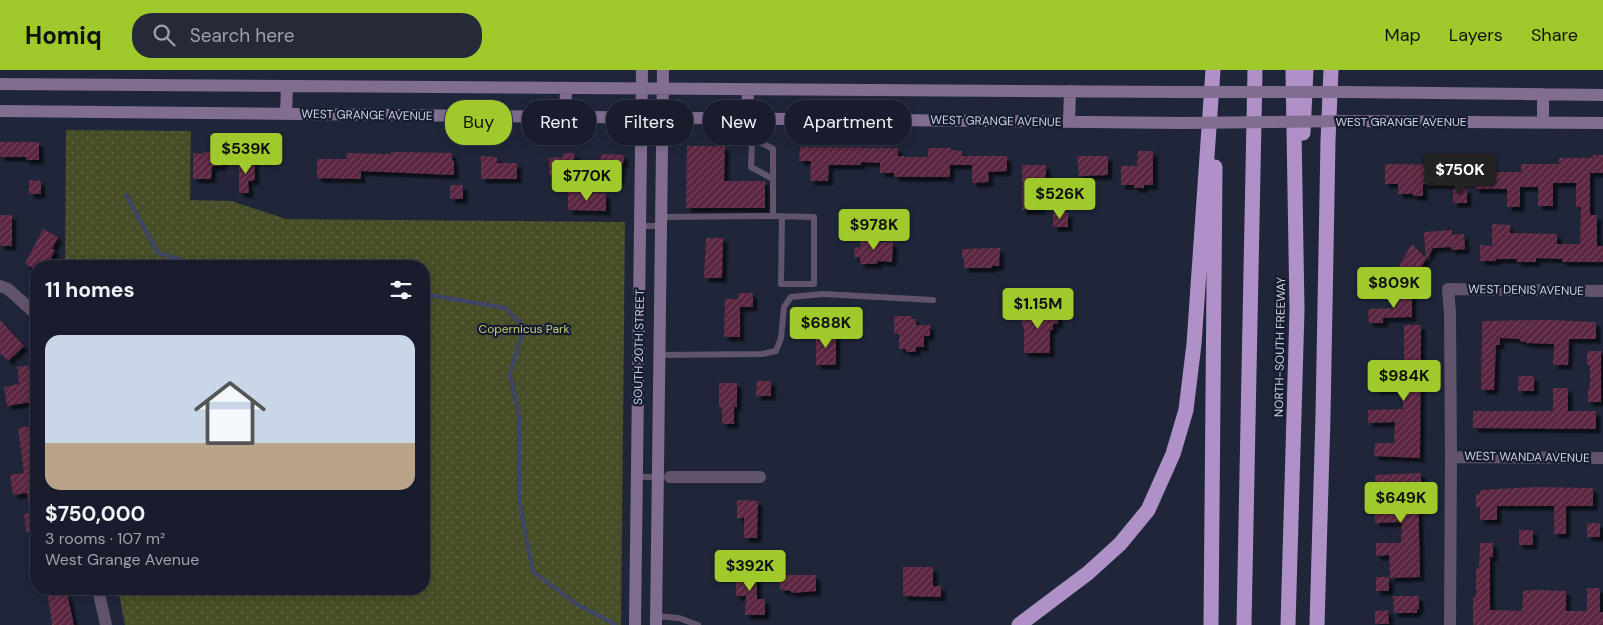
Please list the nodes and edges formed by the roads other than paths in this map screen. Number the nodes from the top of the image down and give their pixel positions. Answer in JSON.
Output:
{"nodes":[{"id":1,"x":642,"y":70,"type":"edge"},
{"id":2,"x":663,"y":70,"type":"edge"},
{"id":3,"x":1214,"y":70,"type":"edge"},
{"id":4,"x":1254,"y":70,"type":"edge"},
{"id":5,"x":1293,"y":70,"type":"edge"},
{"id":6,"x":1306,"y":70,"type":"edge"},
{"id":7,"x":1331,"y":70,"type":"edge"},
{"id":8,"x":0,"y":84,"type":"edge"},
{"id":9,"x":287,"y":86,"type":"junction"},
{"id":10,"x":566,"y":88,"type":"junction"},
{"id":11,"x":642,"y":88,"type":"junction"},
{"id":12,"x":662,"y":88,"type":"junction"},
{"id":13,"x":748,"y":89,"type":"junction"},
{"id":14,"x":1070,"y":91,"type":"junction"},
{"id":15,"x":1543,"y":94,"type":"junction"},
{"id":16,"x":1603,"y":95,"type":"edge"},
{"id":17,"x":566,"y":100,"type":"edge"},
{"id":18,"x":642,"y":100,"type":"edge"},
{"id":19,"x":662,"y":100,"type":"edge"},
{"id":20,"x":750,"y":100,"type":"edge"},
{"id":21,"x":0,"y":111,"type":"edge"},
{"id":22,"x":286,"y":114,"type":"junction"},
{"id":23,"x":522,"y":117,"type":"edge"},
{"id":24,"x":775,"y":118,"type":"edge"},
{"id":25,"x":1069,"y":122,"type":"junction"},
{"id":26,"x":1543,"y":122,"type":"junction"},
{"id":27,"x":1603,"y":123,"type":"edge"},
{"id":28,"x":642,"y":145,"type":"edge"},
{"id":29,"x":662,"y":145,"type":"edge"},
{"id":30,"x":752,"y":145,"type":"edge"},
{"id":31,"x":765,"y":145,"type":"edge"},
{"id":32,"x":773,"y":179,"type":"junction"},
{"id":33,"x":772,"y":216,"type":"junction"},
{"id":34,"x":782,"y":216,"type":"junction"},
{"id":35,"x":661,"y":222,"type":"junction"},
{"id":36,"x":640,"y":226,"type":"junction"},
{"id":37,"x":4,"y":287,"type":"edge"},
{"id":38,"x":1603,"y":291,"type":"edge"},
{"id":39,"x":933,"y":300,"type":"dead end"},
{"id":40,"x":30,"y":309,"type":"edge"},
{"id":41,"x":1297,"y":310,"type":"junction"},
{"id":42,"x":659,"y":355,"type":"junction"},
{"id":43,"x":1323,"y":416,"type":"junction"},
{"id":44,"x":1451,"y":457,"type":"junction"},
{"id":45,"x":1603,"y":458,"type":"edge"},
{"id":46,"x":637,"y":477,"type":"junction"},
{"id":47,"x":664,"y":477,"type":"junction"},
{"id":48,"x":760,"y":477,"type":"dead end"},
{"id":49,"x":99,"y":595,"type":"edge"},
{"id":50,"x":656,"y":620,"type":"edge"},
{"id":51,"x":106,"y":625,"type":"edge"},
{"id":52,"x":635,"y":625,"type":"edge"},
{"id":53,"x":698,"y":625,"type":"edge"},
{"id":54,"x":1019,"y":625,"type":"edge"},
{"id":55,"x":1211,"y":625,"type":"edge"},
{"id":56,"x":1244,"y":625,"type":"edge"},
{"id":57,"x":1288,"y":625,"type":"edge"},
{"id":58,"x":1317,"y":625,"type":"edge"},
{"id":59,"x":1327,"y":625,"type":"edge"},
{"id":60,"x":1450,"y":625,"type":"edge"}],
"edges":[{"from":1,"to":11,"type":"street","name":"SOUTH 20TH STREET"},
{"from":2,"to":12,"type":"street","name":"SOUTH 20TH STREET"},
{"from":3,"to":54,"type":"highway"},
{"from":3,"to":55,"type":"highway"},
{"from":4,"to":56,"type":"highway"},
{"from":5,"to":41,"type":"highway","name":"NORTH-SOUTH FREEWAY"},
{"from":6,"to":41,"type":"highway"},
{"from":7,"to":43,"type":"highway"},
{"from":8,"to":9,"type":"street"},
{"from":9,"to":10,"type":"street"},
{"from":9,"to":22,"type":"street"},
{"from":10,"to":11,"type":"street"},
{"from":10,"to":17,"type":"street"},
{"from":11,"to":12,"type":"street"},
{"from":11,"to":18,"type":"street","name":"SOUTH 20TH STREET"},
{"from":12,"to":13,"type":"street"},
{"from":12,"to":19,"type":"street","name":"SOUTH 20TH STREET"},
{"from":13,"to":14,"type":"street"},
{"from":13,"to":20,"type":"street"},
{"from":14,"to":15,"type":"street","bridge":true},
{"from":14,"to":25,"type":"street"},
{"from":15,"to":16,"type":"street"},
{"from":15,"to":26,"type":"street"},
{"from":21,"to":22,"type":"street","name":"WEST GRANGE AVENUE"},
{"from":22,"to":23,"type":"street","name":"WEST GRANGE AVENUE"},
{"from":24,"to":25,"type":"street","name":"WEST GRANGE AVENUE"},
{"from":25,"to":26,"type":"street","name":"WEST GRANGE AVENUE","bridge":true},
{"from":26,"to":27,"type":"street","name":"WEST GRANGE AVENUE"},
{"from":28,"to":36,"type":"street","name":"SOUTH 20TH STREET"},
{"from":29,"to":35,"type":"street","name":"SOUTH 20TH STREET"},
{"from":30,"to":32,"type":"lane"},
{"from":31,"to":32,"type":"lane"},
{"from":32,"to":33,"type":"lane"},
{"from":33,"to":34,"type":"lane"},
{"from":33,"to":35,"type":"lane"},
{"from":34,"to":34,"type":"lane"},
{"from":35,"to":36,"type":"lane"},
{"from":35,"to":42,"type":"street","name":"SOUTH 20TH STREET"},
{"from":36,"to":46,"type":"street","name":"SOUTH 20TH STREET"},
{"from":37,"to":40,"type":"street"},
{"from":38,"to":44,"type":"street","name":"WEST DENIS AVENUE"},
{"from":39,"to":42,"type":"lane"},
{"from":41,"to":57,"type":"highway","name":"NORTH-SOUTH FREEWAY"},
{"from":42,"to":47,"type":"street","name":"SOUTH 20TH STREET"},
{"from":43,"to":58,"type":"highway"},
{"from":43,"to":59,"type":"highway"},
{"from":44,"to":45,"type":"street","name":"WEST WANDA AVENUE"},
{"from":44,"to":60,"type":"street"},
{"from":46,"to":47,"type":"lane"},
{"from":46,"to":52,"type":"street","name":"SOUTH 20TH STREET"},
{"from":47,"to":48,"type":"street"},
{"from":47,"to":50,"type":"street","name":"SOUTH 20TH STREET"},
{"from":49,"to":51,"type":"street"},
{"from":50,"to":53,"type":"lane"}]}
